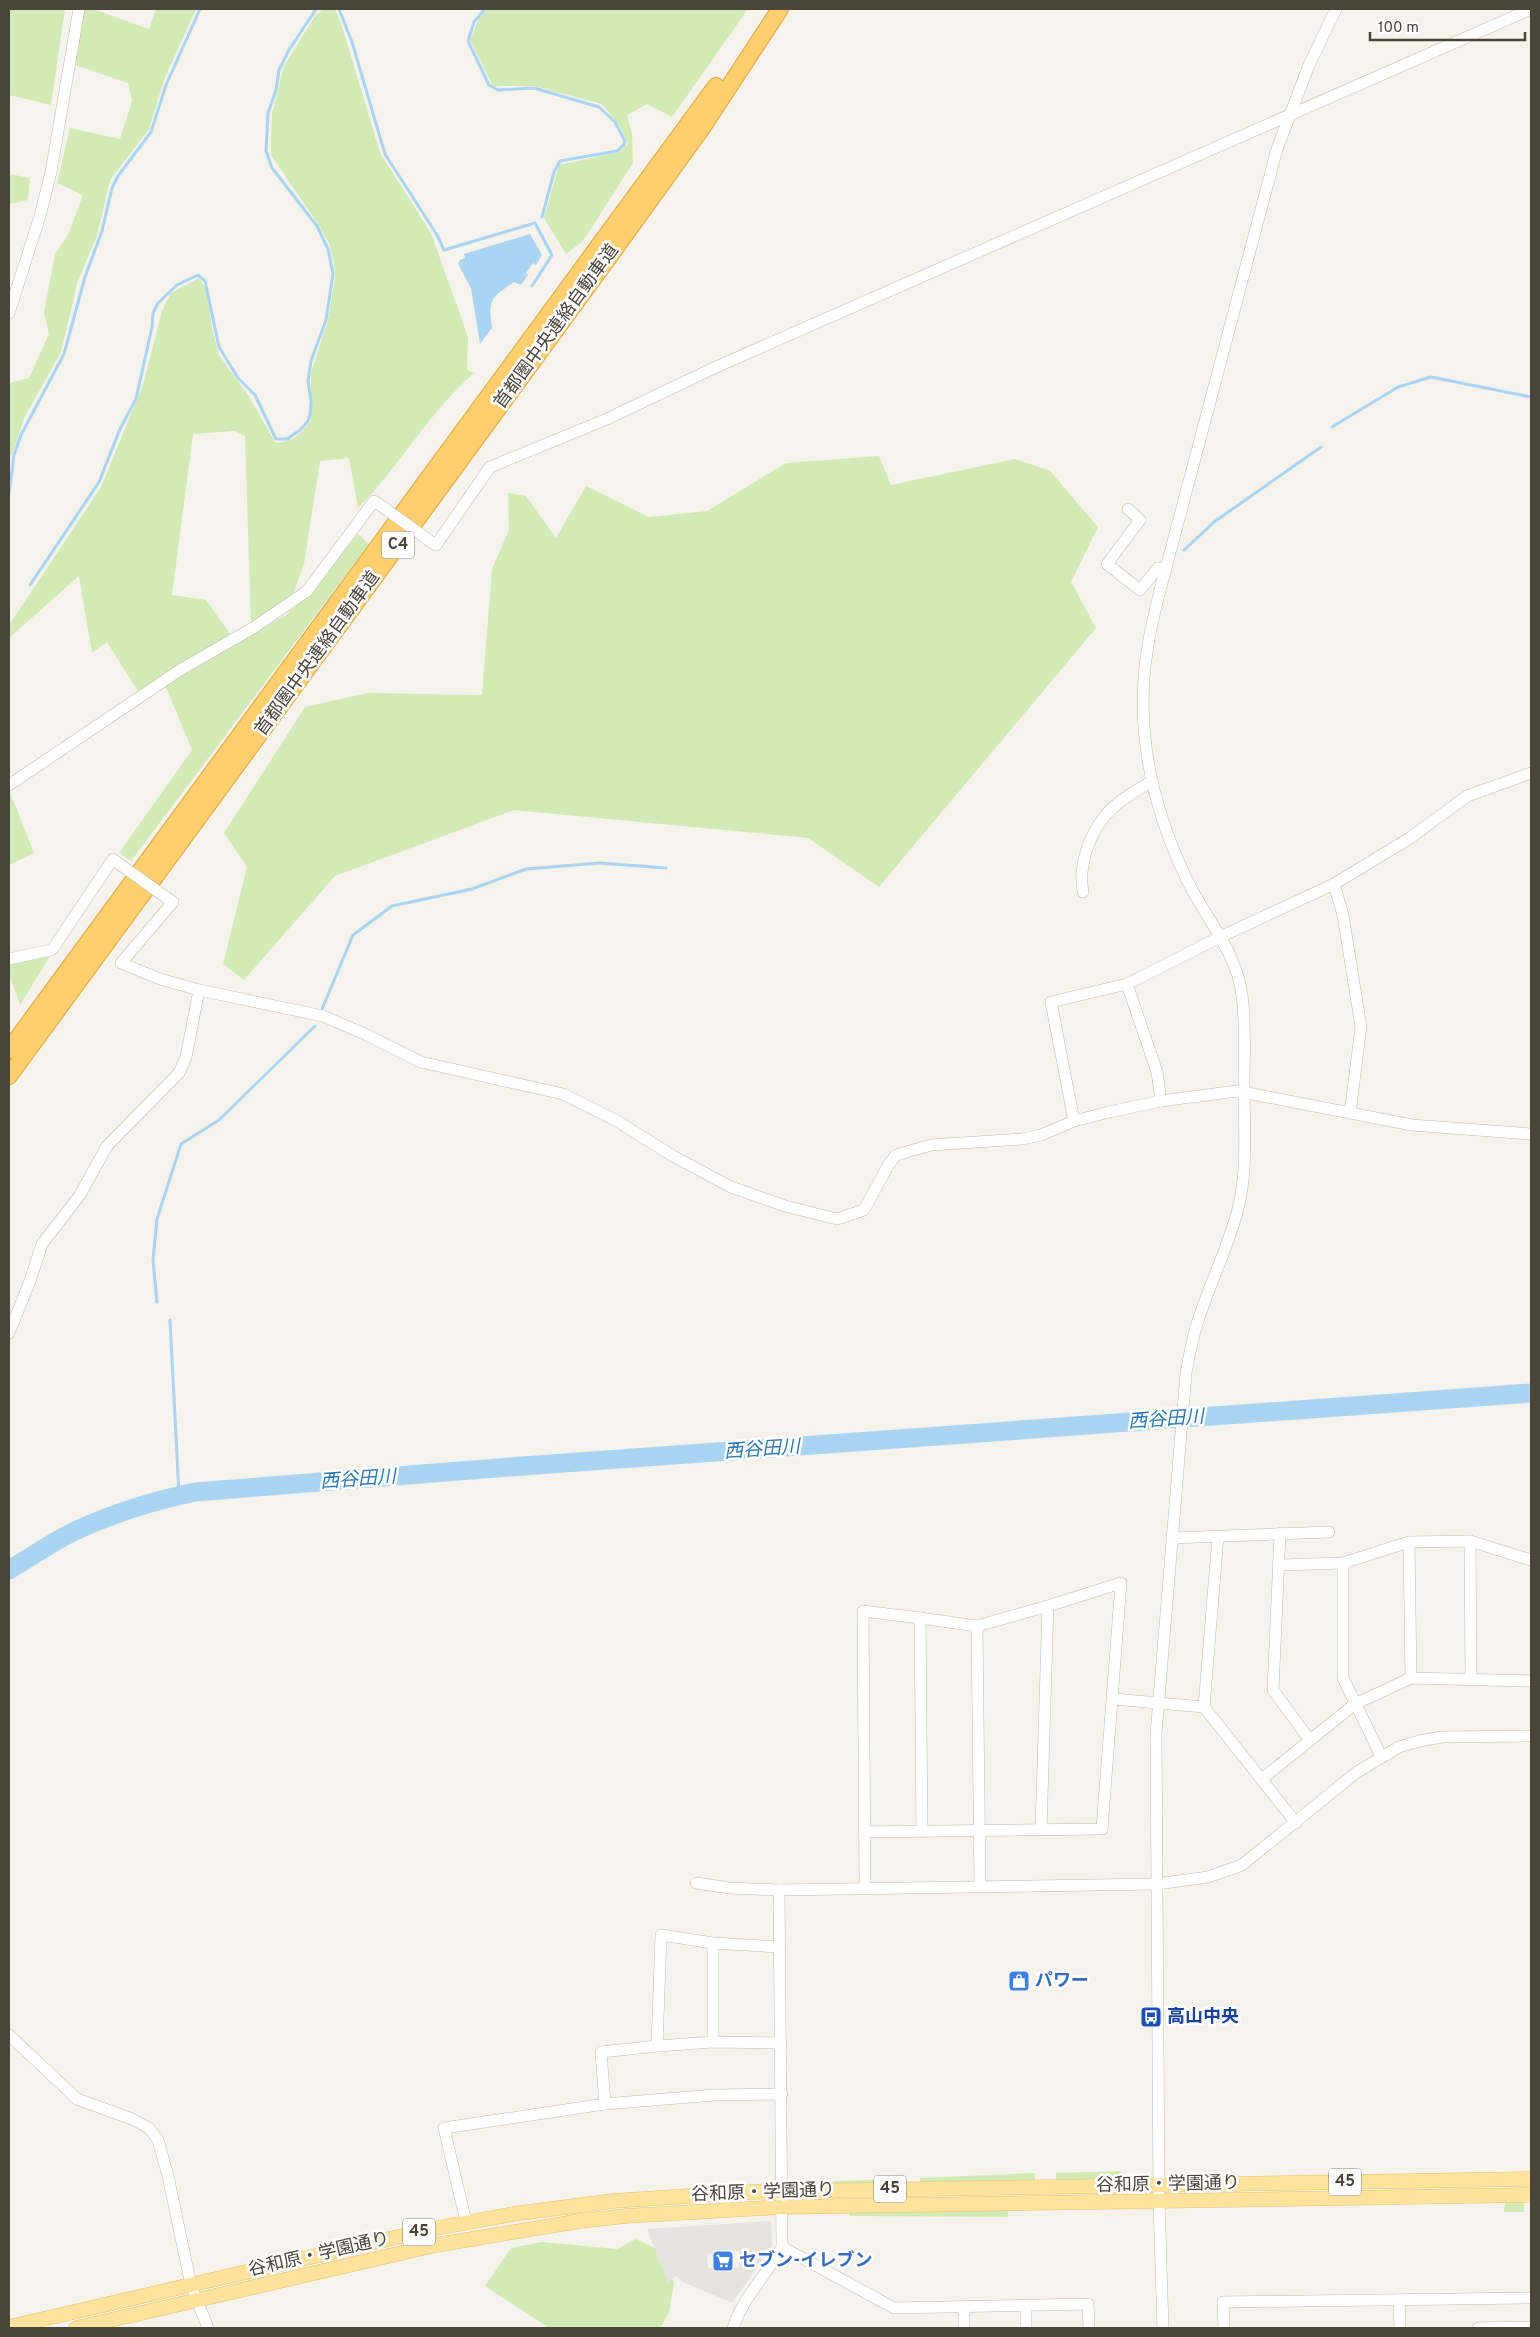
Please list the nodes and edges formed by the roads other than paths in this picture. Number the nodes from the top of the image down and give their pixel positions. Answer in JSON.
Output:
{"nodes":[{"id":1,"x":78,"y":9,"type":"edge"},
{"id":2,"x":774,"y":9,"type":"edge"},
{"id":3,"x":780,"y":9,"type":"edge"},
{"id":4,"x":1336,"y":9,"type":"edge"},
{"id":5,"x":1531,"y":9,"type":"edge"},
{"id":6,"x":1288,"y":116,"type":"junction"},
{"id":7,"x":9,"y":313,"type":"edge"},
{"id":8,"x":1128,"y":509,"type":"dead end"},
{"id":9,"x":1166,"y":568,"type":"junction"},
{"id":10,"x":1531,"y":772,"type":"edge"},
{"id":11,"x":1152,"y":781,"type":"junction"},
{"id":12,"x":9,"y":785,"type":"edge"},
{"id":13,"x":1334,"y":884,"type":"junction"},
{"id":14,"x":1082,"y":892,"type":"dead end"},
{"id":15,"x":1220,"y":937,"type":"junction"},
{"id":16,"x":9,"y":959,"type":"edge"},
{"id":17,"x":1127,"y":984,"type":"junction"},
{"id":18,"x":199,"y":990,"type":"junction"},
{"id":19,"x":9,"y":1050,"type":"edge"},
{"id":20,"x":9,"y":1076,"type":"edge"},
{"id":21,"x":1244,"y":1092,"type":"junction"},
{"id":22,"x":1161,"y":1101,"type":"junction"},
{"id":23,"x":1350,"y":1113,"type":"junction"},
{"id":24,"x":1074,"y":1121,"type":"junction"},
{"id":25,"x":1531,"y":1134,"type":"edge"},
{"id":26,"x":9,"y":1333,"type":"edge"},
{"id":27,"x":1329,"y":1532,"type":"dead end"},
{"id":28,"x":1280,"y":1533,"type":"junction"},
{"id":29,"x":1218,"y":1536,"type":"junction"},
{"id":30,"x":1172,"y":1538,"type":"junction"},
{"id":31,"x":1470,"y":1541,"type":"junction"},
{"id":32,"x":1409,"y":1542,"type":"junction"},
{"id":33,"x":1531,"y":1560,"type":"edge"},
{"id":34,"x":1343,"y":1563,"type":"junction"},
{"id":35,"x":1280,"y":1565,"type":"junction"},
{"id":36,"x":1048,"y":1606,"type":"junction"},
{"id":37,"x":920,"y":1618,"type":"junction"},
{"id":38,"x":977,"y":1626,"type":"junction"},
{"id":39,"x":1411,"y":1678,"type":"junction"},
{"id":40,"x":1471,"y":1680,"type":"junction"},
{"id":41,"x":1531,"y":1681,"type":"edge"},
{"id":42,"x":1113,"y":1699,"type":"junction"},
{"id":43,"x":1158,"y":1703,"type":"junction"},
{"id":44,"x":1355,"y":1704,"type":"junction"},
{"id":45,"x":1204,"y":1707,"type":"junction"},
{"id":46,"x":1531,"y":1736,"type":"edge"},
{"id":47,"x":1309,"y":1739,"type":"junction"},
{"id":48,"x":1381,"y":1756,"type":"junction"},
{"id":49,"x":1262,"y":1779,"type":"junction"},
{"id":50,"x":1296,"y":1823,"type":"junction"},
{"id":51,"x":1041,"y":1829,"type":"junction"},
{"id":52,"x":979,"y":1831,"type":"junction"},
{"id":53,"x":865,"y":1832,"type":"junction"},
{"id":54,"x":922,"y":1832,"type":"junction"},
{"id":55,"x":696,"y":1883,"type":"dead end"},
{"id":56,"x":1157,"y":1884,"type":"junction"},
{"id":57,"x":980,"y":1886,"type":"junction"},
{"id":58,"x":865,"y":1888,"type":"junction"},
{"id":59,"x":779,"y":1890,"type":"junction"},
{"id":60,"x":713,"y":1943,"type":"junction"},
{"id":61,"x":780,"y":1947,"type":"junction"},
{"id":62,"x":9,"y":2035,"type":"edge"},
{"id":63,"x":713,"y":2042,"type":"junction"},
{"id":64,"x":781,"y":2042,"type":"junction"},
{"id":65,"x":657,"y":2046,"type":"junction"},
{"id":66,"x":782,"y":2094,"type":"junction"},
{"id":67,"x":605,"y":2104,"type":"junction"},
{"id":68,"x":1531,"y":2179,"type":"edge"},
{"id":69,"x":1159,"y":2185,"type":"junction"},
{"id":70,"x":783,"y":2192,"type":"junction"},
{"id":71,"x":1531,"y":2195,"type":"edge"},
{"id":72,"x":1159,"y":2201,"type":"junction"},
{"id":73,"x":782,"y":2207,"type":"junction"},
{"id":74,"x":466,"y":2222,"type":"junction"},
{"id":75,"x":782,"y":2247,"type":"junction"},
{"id":76,"x":191,"y":2285,"type":"junction"},
{"id":77,"x":1531,"y":2298,"type":"edge"},
{"id":78,"x":197,"y":2300,"type":"junction"},
{"id":79,"x":1400,"y":2300,"type":"junction"},
{"id":80,"x":1026,"y":2305,"type":"junction"},
{"id":81,"x":964,"y":2307,"type":"junction"},
{"id":82,"x":94,"y":2326,"type":"edge"},
{"id":83,"x":9,"y":2327,"type":"edge"},
{"id":84,"x":1531,"y":2327,"type":"edge"},
{"id":85,"x":76,"y":2328,"type":"edge"},
{"id":86,"x":208,"y":2328,"type":"edge"},
{"id":87,"x":733,"y":2328,"type":"edge"},
{"id":88,"x":964,"y":2328,"type":"edge"},
{"id":89,"x":1026,"y":2328,"type":"edge"},
{"id":90,"x":1089,"y":2328,"type":"edge"},
{"id":91,"x":1163,"y":2328,"type":"edge"},
{"id":92,"x":1224,"y":2328,"type":"edge"},
{"id":93,"x":1400,"y":2328,"type":"edge"},
{"id":94,"x":1478,"y":2328,"type":"edge"}],
"edges":[{"from":1,"to":7,"type":"street"},
{"from":2,"to":19,"type":"highway","name":"首都圏中央連絡自動車道","number":"C4"},
{"from":3,"to":20,"type":"highway","name":"首都圏中央連絡自動車道","number":"C4"},
{"from":4,"to":6,"type":"street"},
{"from":5,"to":6,"type":"street"},
{"from":6,"to":9,"type":"street"},
{"from":6,"to":12,"type":"street","bridge":true},
{"from":8,"to":9,"type":"street"},
{"from":9,"to":11,"type":"street"},
{"from":10,"to":13,"type":"street"},
{"from":11,"to":14,"type":"street"},
{"from":11,"to":15,"type":"street"},
{"from":13,"to":15,"type":"street"},
{"from":13,"to":23,"type":"street"},
{"from":15,"to":17,"type":"street"},
{"from":15,"to":21,"type":"street"},
{"from":16,"to":18,"type":"street","bridge":true},
{"from":17,"to":22,"type":"street"},
{"from":17,"to":24,"type":"street"},
{"from":18,"to":24,"type":"street"},
{"from":18,"to":26,"type":"street"},
{"from":21,"to":22,"type":"street"},
{"from":21,"to":23,"type":"street"},
{"from":21,"to":30,"type":"street"},
{"from":22,"to":24,"type":"street"},
{"from":23,"to":25,"type":"street"},
{"from":27,"to":28,"type":"street"},
{"from":28,"to":29,"type":"street"},
{"from":28,"to":35,"type":"street"},
{"from":29,"to":30,"type":"street"},
{"from":29,"to":45,"type":"street"},
{"from":30,"to":43,"type":"street"},
{"from":31,"to":32,"type":"street"},
{"from":31,"to":33,"type":"street"},
{"from":31,"to":40,"type":"street"},
{"from":32,"to":34,"type":"street"},
{"from":32,"to":39,"type":"street"},
{"from":34,"to":35,"type":"street"},
{"from":34,"to":44,"type":"street"},
{"from":35,"to":47,"type":"street"},
{"from":36,"to":38,"type":"street"},
{"from":36,"to":42,"type":"street"},
{"from":36,"to":51,"type":"street"},
{"from":37,"to":38,"type":"street"},
{"from":37,"to":53,"type":"street"},
{"from":37,"to":54,"type":"street"},
{"from":38,"to":52,"type":"street"},
{"from":39,"to":40,"type":"street"},
{"from":39,"to":44,"type":"street"},
{"from":40,"to":41,"type":"street"},
{"from":42,"to":43,"type":"street"},
{"from":42,"to":51,"type":"street"},
{"from":43,"to":45,"type":"street"},
{"from":43,"to":56,"type":"street"},
{"from":44,"to":47,"type":"street"},
{"from":44,"to":48,"type":"street"},
{"from":45,"to":49,"type":"street"},
{"from":46,"to":48,"type":"street"},
{"from":47,"to":49,"type":"street"},
{"from":48,"to":50,"type":"street"},
{"from":49,"to":50,"type":"street"},
{"from":50,"to":56,"type":"street"},
{"from":51,"to":52,"type":"street"},
{"from":52,"to":54,"type":"street"},
{"from":52,"to":57,"type":"street"},
{"from":53,"to":54,"type":"street"},
{"from":53,"to":58,"type":"street"},
{"from":55,"to":59,"type":"street"},
{"from":56,"to":57,"type":"street"},
{"from":56,"to":69,"type":"street"},
{"from":57,"to":58,"type":"street"},
{"from":58,"to":59,"type":"street"},
{"from":59,"to":61,"type":"street"},
{"from":60,"to":61,"type":"street"},
{"from":60,"to":63,"type":"street"},
{"from":60,"to":65,"type":"street"},
{"from":61,"to":64,"type":"street"},
{"from":62,"to":76,"type":"street"},
{"from":63,"to":64,"type":"street"},
{"from":63,"to":65,"type":"street"},
{"from":64,"to":66,"type":"street"},
{"from":65,"to":67,"type":"street"},
{"from":66,"to":67,"type":"street"},
{"from":66,"to":70,"type":"street"},
{"from":67,"to":74,"type":"street"},
{"from":68,"to":69,"type":"main road","name":"谷和原・学園通り","number":"45"},
{"from":69,"to":70,"type":"main road","name":"谷和原・学園通り","number":"45"},
{"from":69,"to":72,"type":"street"},
{"from":70,"to":73,"type":"street"},
{"from":70,"to":74,"type":"main road","name":"谷和原・学園通り","number":"45"},
{"from":71,"to":72,"type":"main road","name":"谷和原・学園通り","number":"45"},
{"from":72,"to":73,"type":"main road","name":"谷和原・学園通り","number":"45"},
{"from":72,"to":91,"type":"street"},
{"from":73,"to":75,"type":"street"},
{"from":73,"to":78,"type":"main road","name":"谷和原・学園通り","number":"45"},
{"from":74,"to":76,"type":"main road","name":"谷和原・学園通り","number":"45"},
{"from":75,"to":81,"type":"street"},
{"from":75,"to":87,"type":"street"},
{"from":76,"to":78,"type":"street"},
{"from":76,"to":83,"type":"main road","name":"谷和原・学園通り","number":"45"},
{"from":77,"to":79,"type":"street"},
{"from":78,"to":82,"type":"main road","name":"谷和原・学園通り","number":"45"},
{"from":78,"to":86,"type":"street"},
{"from":79,"to":92,"type":"street"},
{"from":79,"to":93,"type":"street"},
{"from":80,"to":81,"type":"street"},
{"from":80,"to":89,"type":"street"},
{"from":80,"to":90,"type":"street"},
{"from":81,"to":88,"type":"street"},
{"from":82,"to":85,"type":"main road","name":"谷和原・学園通り","number":"45"},
{"from":84,"to":94,"type":"street"}]}
